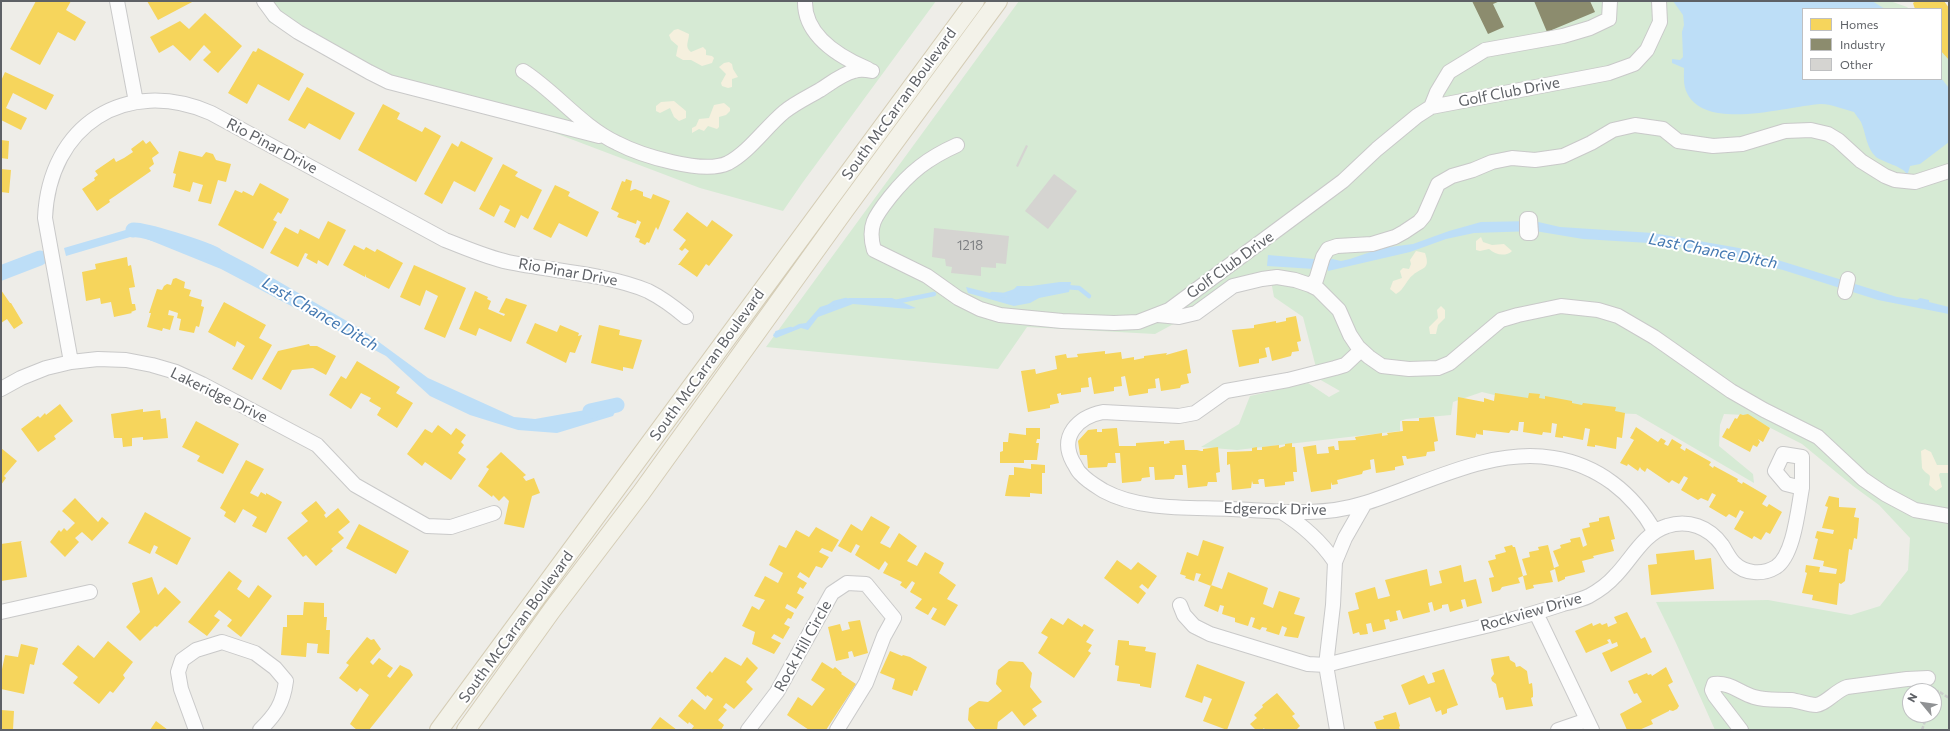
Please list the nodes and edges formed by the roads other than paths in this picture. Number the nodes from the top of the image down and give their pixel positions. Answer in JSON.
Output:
{"nodes":[{"id":1,"x":116,"y":1,"type":"edge"},
{"id":2,"x":264,"y":1,"type":"edge"},
{"id":3,"x":805,"y":1,"type":"edge"},
{"id":4,"x":975,"y":1,"type":"edge"},
{"id":5,"x":998,"y":1,"type":"edge"},
{"id":6,"x":1610,"y":1,"type":"edge"},
{"id":7,"x":1659,"y":1,"type":"edge"},
{"id":8,"x":523,"y":71,"type":"dead end"},
{"id":9,"x":136,"y":102,"type":"junction"},
{"id":10,"x":1431,"y":107,"type":"junction"},
{"id":11,"x":617,"y":143,"type":"junction"},
{"id":12,"x":957,"y":145,"type":"dead end"},
{"id":13,"x":1949,"y":171,"type":"edge"},
{"id":14,"x":1848,"y":278,"type":"dead end"},
{"id":15,"x":1314,"y":279,"type":"junction"},
{"id":16,"x":1845,"y":292,"type":"dead end"},
{"id":17,"x":1158,"y":315,"type":"junction"},
{"id":18,"x":686,"y":317,"type":"dead end"},
{"id":19,"x":1361,"y":350,"type":"junction"},
{"id":20,"x":71,"y":362,"type":"junction"},
{"id":21,"x":1,"y":389,"type":"edge"},
{"id":22,"x":1802,"y":488,"type":"dead end"},
{"id":23,"x":1365,"y":504,"type":"junction"},
{"id":24,"x":1279,"y":511,"type":"junction"},
{"id":25,"x":494,"y":513,"type":"dead end"},
{"id":26,"x":1949,"y":516,"type":"edge"},
{"id":27,"x":1655,"y":532,"type":"junction"},
{"id":28,"x":1335,"y":562,"type":"junction"},
{"id":29,"x":90,"y":592,"type":"dead end"},
{"id":30,"x":1180,"y":605,"type":"dead end"},
{"id":31,"x":1,"y":612,"type":"edge"},
{"id":32,"x":1536,"y":613,"type":"junction"},
{"id":33,"x":1326,"y":665,"type":"junction"},
{"id":34,"x":1928,"y":678,"type":"dead end"},
{"id":35,"x":1589,"y":725,"type":"edge"},
{"id":36,"x":196,"y":730,"type":"edge"},
{"id":37,"x":260,"y":730,"type":"edge"},
{"id":38,"x":439,"y":730,"type":"edge"},
{"id":39,"x":466,"y":730,"type":"edge"},
{"id":40,"x":748,"y":730,"type":"edge"},
{"id":41,"x":836,"y":730,"type":"edge"},
{"id":42,"x":1336,"y":730,"type":"edge"},
{"id":43,"x":1558,"y":730,"type":"edge"},
{"id":44,"x":1741,"y":730,"type":"edge"}],
"edges":[{"from":1,"to":9,"type":"street"},
{"from":2,"to":11,"type":"street"},
{"from":3,"to":11,"type":"street"},
{"from":4,"to":38,"type":"main road","name":"South McCarran Boulevard"},
{"from":5,"to":39,"type":"main road","name":"South McCarran Boulevard"},
{"from":6,"to":10,"type":"street"},
{"from":7,"to":10,"type":"street","name":"Golf Club Drive"},
{"from":8,"to":11,"type":"street"},
{"from":9,"to":18,"type":"street","name":"Rio Pinar Drive"},
{"from":9,"to":20,"type":"street","name":"Rio Pinar Drive"},
{"from":10,"to":17,"type":"street","name":"Golf Club Drive"},
{"from":12,"to":17,"type":"street","name":"Golf Club Drive"},
{"from":13,"to":15,"type":"street"},
{"from":14,"to":16,"type":"street"},
{"from":15,"to":17,"type":"street"},
{"from":15,"to":19,"type":"street"},
{"from":19,"to":24,"type":"street","name":"Edgerock Drive"},
{"from":19,"to":26,"type":"street"},
{"from":20,"to":21,"type":"street","name":"Lakeridge Drive"},
{"from":20,"to":25,"type":"street","name":"Lakeridge Drive"},
{"from":22,"to":27,"type":"street","name":"Rockview Drive"},
{"from":23,"to":24,"type":"street","name":"Edgerock Drive"},
{"from":23,"to":27,"type":"street","name":"Edgerock Drive"},
{"from":23,"to":28,"type":"street"},
{"from":24,"to":28,"type":"street"},
{"from":27,"to":32,"type":"street","name":"Rockview Drive"},
{"from":28,"to":33,"type":"street"},
{"from":29,"to":31,"type":"street"},
{"from":30,"to":33,"type":"street","name":"Rockview Drive"},
{"from":32,"to":33,"type":"street","name":"Rockview Drive"},
{"from":32,"to":35,"type":"street"},
{"from":33,"to":42,"type":"street"},
{"from":34,"to":44,"type":"street"},
{"from":35,"to":43,"type":"street"},
{"from":36,"to":37,"type":"street"},
{"from":40,"to":41,"type":"street","name":"Rock Hill Circle"}]}
